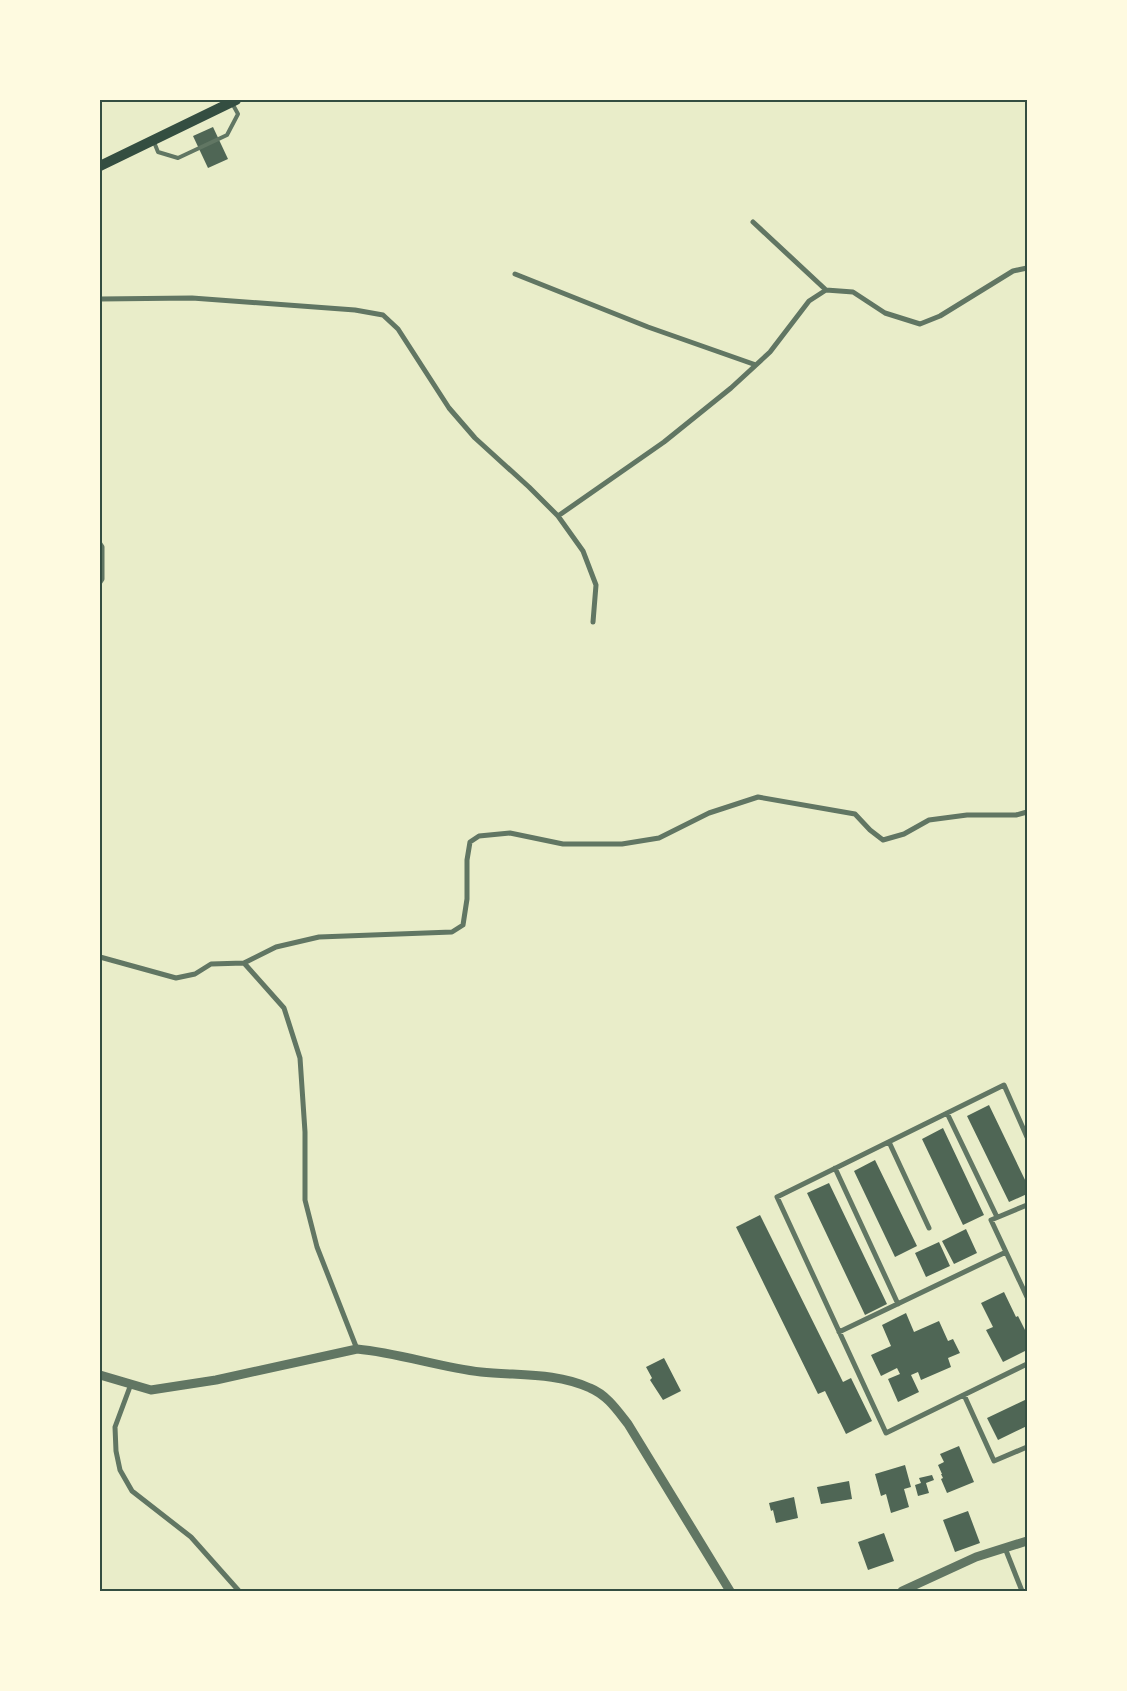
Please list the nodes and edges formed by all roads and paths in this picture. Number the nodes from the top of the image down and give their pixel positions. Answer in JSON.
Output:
{"nodes":[{"id":1,"x":234,"y":101,"type":"edge"},
{"id":2,"x":153,"y":140,"type":"junction"},
{"id":3,"x":100,"y":166,"type":"edge"},
{"id":4,"x":753,"y":222,"type":"dead end"},
{"id":5,"x":1027,"y":268,"type":"edge"},
{"id":6,"x":514,"y":274,"type":"dead end"},
{"id":7,"x":826,"y":290,"type":"junction"},
{"id":8,"x":100,"y":299,"type":"edge"},
{"id":9,"x":756,"y":365,"type":"junction"},
{"id":10,"x":558,"y":516,"type":"junction"},
{"id":11,"x":100,"y":544,"type":"edge"},
{"id":12,"x":100,"y":582,"type":"edge"},
{"id":13,"x":593,"y":622,"type":"dead end"},
{"id":14,"x":1027,"y":812,"type":"edge"},
{"id":15,"x":100,"y":957,"type":"edge"},
{"id":16,"x":244,"y":963,"type":"junction"},
{"id":17,"x":947,"y":1113,"type":"junction"},
{"id":18,"x":1027,"y":1137,"type":"edge"},
{"id":19,"x":889,"y":1142,"type":"junction"},
{"id":20,"x":835,"y":1168,"type":"junction"},
{"id":21,"x":1027,"y":1205,"type":"edge"},
{"id":22,"x":997,"y":1218,"type":"junction"},
{"id":23,"x":929,"y":1228,"type":"dead end"},
{"id":24,"x":1006,"y":1252,"type":"junction"},
{"id":25,"x":1027,"y":1297,"type":"edge"},
{"id":26,"x":898,"y":1304,"type":"junction"},
{"id":27,"x":839,"y":1332,"type":"junction"},
{"id":28,"x":357,"y":1349,"type":"junction"},
{"id":29,"x":1027,"y":1364,"type":"edge"},
{"id":30,"x":100,"y":1375,"type":"edge"},
{"id":31,"x":131,"y":1384,"type":"junction"},
{"id":32,"x":964,"y":1395,"type":"junction"},
{"id":33,"x":1027,"y":1447,"type":"edge"},
{"id":34,"x":1027,"y":1541,"type":"edge"},
{"id":35,"x":1005,"y":1548,"type":"junction"},
{"id":36,"x":239,"y":1591,"type":"edge"},
{"id":37,"x":730,"y":1591,"type":"edge"},
{"id":38,"x":902,"y":1591,"type":"edge"},
{"id":39,"x":1022,"y":1591,"type":"edge"}],
"edges":[{"from":1,"to":2,"type":"main road"},
{"from":1,"to":2,"type":"lane"},
{"from":2,"to":3,"type":"main road"},
{"from":4,"to":7,"type":"street"},
{"from":5,"to":7,"type":"street"},
{"from":6,"to":9,"type":"street"},
{"from":7,"to":9,"type":"street"},
{"from":8,"to":10,"type":"street"},
{"from":9,"to":10,"type":"street"},
{"from":10,"to":13,"type":"street"},
{"from":11,"to":12,"type":"street"},
{"from":14,"to":16,"type":"street"},
{"from":15,"to":16,"type":"street"},
{"from":16,"to":28,"type":"street"},
{"from":17,"to":18,"type":"street"},
{"from":17,"to":19,"type":"street"},
{"from":17,"to":22,"type":"street"},
{"from":19,"to":20,"type":"street"},
{"from":19,"to":23,"type":"street"},
{"from":20,"to":26,"type":"street"},
{"from":20,"to":27,"type":"street"},
{"from":21,"to":22,"type":"street"},
{"from":22,"to":24,"type":"street"},
{"from":24,"to":25,"type":"street"},
{"from":24,"to":26,"type":"street"},
{"from":26,"to":27,"type":"street"},
{"from":27,"to":32,"type":"street"},
{"from":28,"to":31,"type":"street"},
{"from":28,"to":37,"type":"street"},
{"from":29,"to":32,"type":"street"},
{"from":30,"to":31,"type":"street"},
{"from":31,"to":36,"type":"street"},
{"from":32,"to":33,"type":"street"},
{"from":34,"to":35,"type":"street"},
{"from":35,"to":38,"type":"street"},
{"from":35,"to":39,"type":"street"}]}
